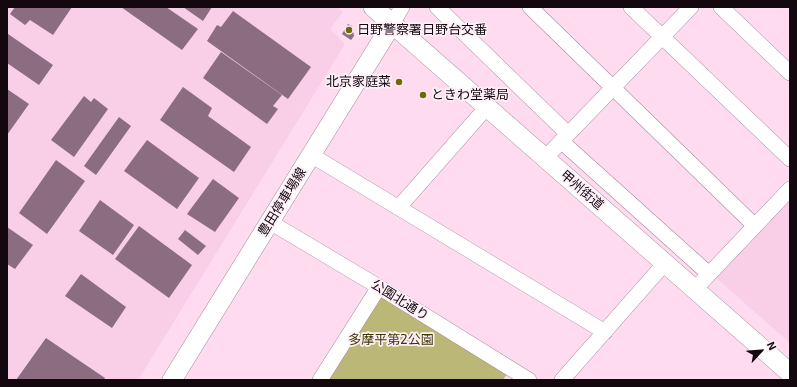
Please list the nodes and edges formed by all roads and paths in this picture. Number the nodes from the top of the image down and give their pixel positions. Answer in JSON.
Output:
{"nodes":[{"id":1,"x":373,"y":7,"type":"edge"},
{"id":2,"x":402,"y":7,"type":"edge"},
{"id":3,"x":437,"y":7,"type":"edge"},
{"id":4,"x":530,"y":7,"type":"edge"},
{"id":5,"x":631,"y":7,"type":"edge"},
{"id":6,"x":690,"y":7,"type":"edge"},
{"id":7,"x":721,"y":7,"type":"edge"},
{"id":8,"x":392,"y":24,"type":"junction"},
{"id":9,"x":662,"y":37,"type":"junction"},
{"id":10,"x":790,"y":74,"type":"edge"},
{"id":11,"x":613,"y":87,"type":"junction"},
{"id":12,"x":487,"y":107,"type":"junction"},
{"id":13,"x":565,"y":138,"type":"junction"},
{"id":14,"x":311,"y":155,"type":"junction"},
{"id":15,"x":545,"y":158,"type":"junction"},
{"id":16,"x":790,"y":159,"type":"edge"},
{"id":17,"x":790,"y":189,"type":"edge"},
{"id":18,"x":399,"y":207,"type":"junction"},
{"id":19,"x":270,"y":222,"type":"junction"},
{"id":20,"x":755,"y":226,"type":"junction"},
{"id":21,"x":665,"y":263,"type":"junction"},
{"id":22,"x":709,"y":274,"type":"junction"},
{"id":23,"x":379,"y":287,"type":"junction"},
{"id":24,"x":695,"y":289,"type":"junction"},
{"id":25,"x":605,"y":332,"type":"junction"},
{"id":26,"x":790,"y":373,"type":"edge"},
{"id":27,"x":507,"y":374,"type":"edge"},
{"id":28,"x":172,"y":380,"type":"edge"},
{"id":29,"x":320,"y":380,"type":"edge"},
{"id":30,"x":529,"y":380,"type":"edge"},
{"id":31,"x":562,"y":380,"type":"edge"}],
"edges":[{"from":1,"to":8,"type":"main road","name":"甲州街道"},
{"from":2,"to":8,"type":"street"},
{"from":3,"to":13,"type":"street"},
{"from":4,"to":11,"type":"street"},
{"from":5,"to":9,"type":"street"},
{"from":6,"to":9,"type":"street"},
{"from":7,"to":10,"type":"street"},
{"from":8,"to":12,"type":"main road","name":"甲州街道"},
{"from":8,"to":14,"type":"main road","name":"豊田停車場線"},
{"from":9,"to":11,"type":"street"},
{"from":9,"to":16,"type":"street"},
{"from":11,"to":13,"type":"street"},
{"from":11,"to":20,"type":"street"},
{"from":12,"to":15,"type":"main road","name":"甲州街道"},
{"from":12,"to":18,"type":"street"},
{"from":13,"to":15,"type":"street"},
{"from":13,"to":22,"type":"street"},
{"from":14,"to":18,"type":"street"},
{"from":14,"to":19,"type":"main road","name":"豊田停車場線"},
{"from":15,"to":21,"type":"main road","name":"甲州街道"},
{"from":17,"to":20,"type":"street"},
{"from":18,"to":25,"type":"street"},
{"from":19,"to":23,"type":"street","name":"公園北通り"},
{"from":19,"to":28,"type":"main road","name":"豊田停車場線"},
{"from":20,"to":22,"type":"street"},
{"from":21,"to":24,"type":"main road","name":"甲州街道"},
{"from":21,"to":25,"type":"street"},
{"from":22,"to":24,"type":"street"},
{"from":23,"to":27,"type":"street","name":"公園北通り"},
{"from":23,"to":29,"type":"street"},
{"from":24,"to":26,"type":"main road","name":"甲州街道"},
{"from":25,"to":31,"type":"street"},
{"from":27,"to":30,"type":"street","name":"公園北通り"}]}
